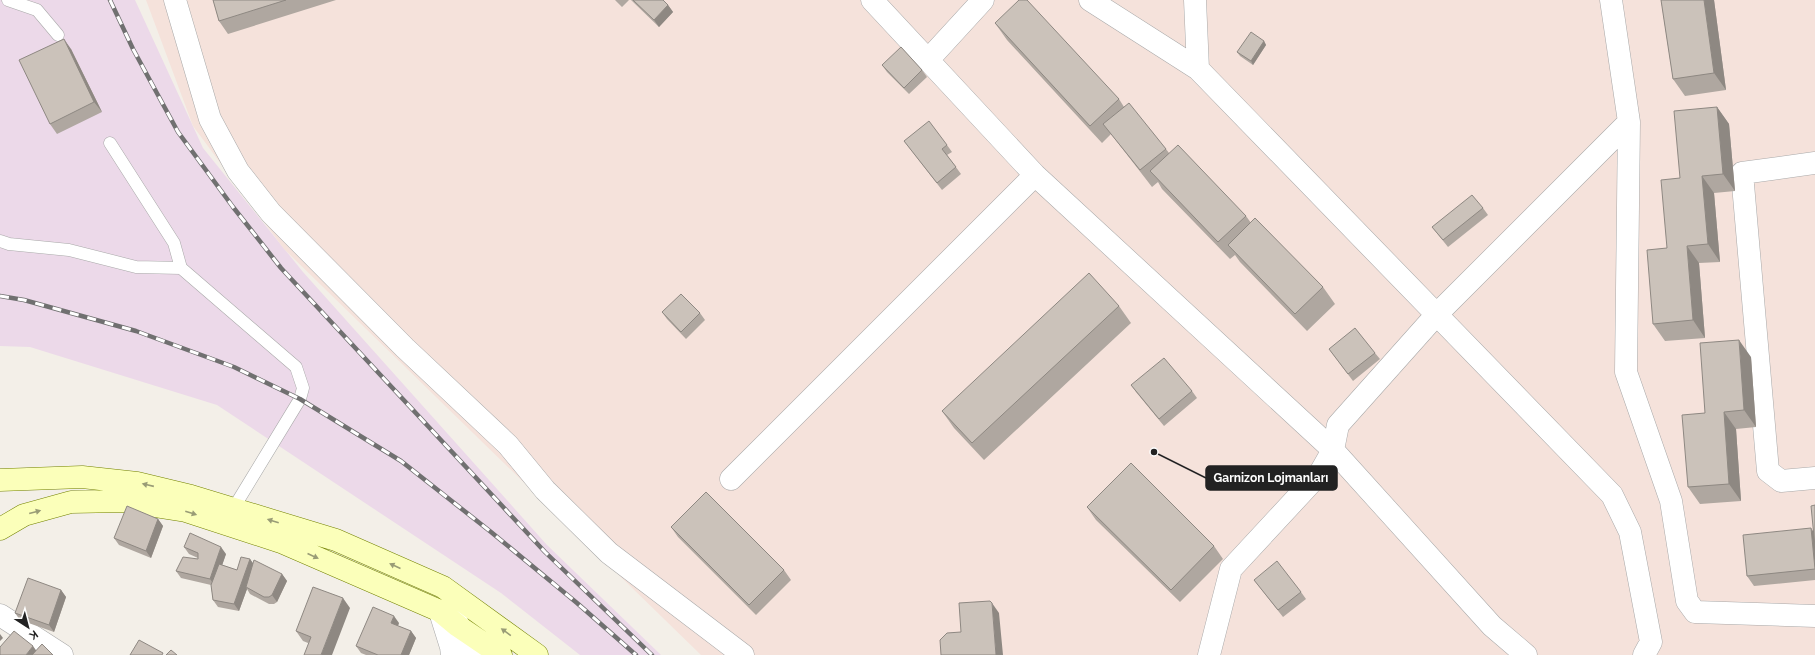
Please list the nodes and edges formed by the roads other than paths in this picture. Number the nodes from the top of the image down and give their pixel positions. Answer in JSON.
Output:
{"nodes":[{"id":1,"x":8,"y":0,"type":"edge"},
{"id":2,"x":175,"y":0,"type":"edge"},
{"id":3,"x":872,"y":0,"type":"edge"},
{"id":4,"x":983,"y":0,"type":"edge"},
{"id":5,"x":1090,"y":0,"type":"edge"},
{"id":6,"x":1195,"y":0,"type":"edge"},
{"id":7,"x":1611,"y":0,"type":"edge"},
{"id":8,"x":58,"y":35,"type":"dead end"},
{"id":9,"x":928,"y":60,"type":"junction"},
{"id":10,"x":1198,"y":69,"type":"junction"},
{"id":11,"x":1629,"y":122,"type":"junction"},
{"id":12,"x":110,"y":143,"type":"dead end"},
{"id":13,"x":1815,"y":163,"type":"edge"},
{"id":14,"x":1035,"y":175,"type":"junction"},
{"id":15,"x":0,"y":241,"type":"edge"},
{"id":16,"x":181,"y":268,"type":"junction"},
{"id":17,"x":1437,"y":314,"type":"junction"},
{"id":18,"x":1333,"y":450,"type":"junction"},
{"id":19,"x":1815,"y":478,"type":"edge"},
{"id":20,"x":730,"y":479,"type":"dead end"},
{"id":21,"x":0,"y":480,"type":"edge"},
{"id":22,"x":233,"y":509,"type":"junction"},
{"id":23,"x":0,"y":528,"type":"edge"},
{"id":24,"x":444,"y":587,"type":"junction"},
{"id":25,"x":440,"y":611,"type":"junction"},
{"id":26,"x":0,"y":615,"type":"edge"},
{"id":27,"x":1815,"y":616,"type":"edge"},
{"id":28,"x":458,"y":626,"type":"junction"},
{"id":29,"x":62,"y":655,"type":"edge"},
{"id":30,"x":452,"y":655,"type":"edge"},
{"id":31,"x":474,"y":655,"type":"edge"},
{"id":32,"x":501,"y":655,"type":"edge"},
{"id":33,"x":537,"y":655,"type":"edge"},
{"id":34,"x":743,"y":655,"type":"edge"},
{"id":35,"x":1209,"y":655,"type":"edge"},
{"id":36,"x":1526,"y":655,"type":"edge"},
{"id":37,"x":1644,"y":655,"type":"edge"}],
"edges":[{"from":1,"to":8,"type":"lane"},
{"from":2,"to":34,"type":"street"},
{"from":3,"to":9,"type":"street"},
{"from":4,"to":9,"type":"street"},
{"from":5,"to":10,"type":"street"},
{"from":6,"to":10,"type":"street"},
{"from":7,"to":11,"type":"street"},
{"from":9,"to":14,"type":"street"},
{"from":10,"to":17,"type":"street"},
{"from":11,"to":17,"type":"street"},
{"from":11,"to":27,"type":"street"},
{"from":12,"to":16,"type":"lane"},
{"from":13,"to":19,"type":"street"},
{"from":14,"to":18,"type":"street"},
{"from":14,"to":20,"type":"street"},
{"from":15,"to":16,"type":"lane"},
{"from":16,"to":22,"type":"lane"},
{"from":17,"to":18,"type":"street"},
{"from":17,"to":37,"type":"street"},
{"from":18,"to":35,"type":"street"},
{"from":18,"to":36,"type":"street"},
{"from":22,"to":21,"type":"main road","one_way":true},
{"from":24,"to":22,"type":"main road","one_way":true},
{"from":23,"to":25,"type":"main road","one_way":true},
{"from":24,"to":25,"type":"street"},
{"from":24,"to":28,"type":"street"},
{"from":33,"to":24,"type":"main road","one_way":true},
{"from":25,"to":28,"type":"main road"},
{"from":25,"to":30,"type":"street"},
{"from":26,"to":29,"type":"street"},
{"from":28,"to":31,"type":"street"},
{"from":28,"to":32,"type":"main road"}]}
